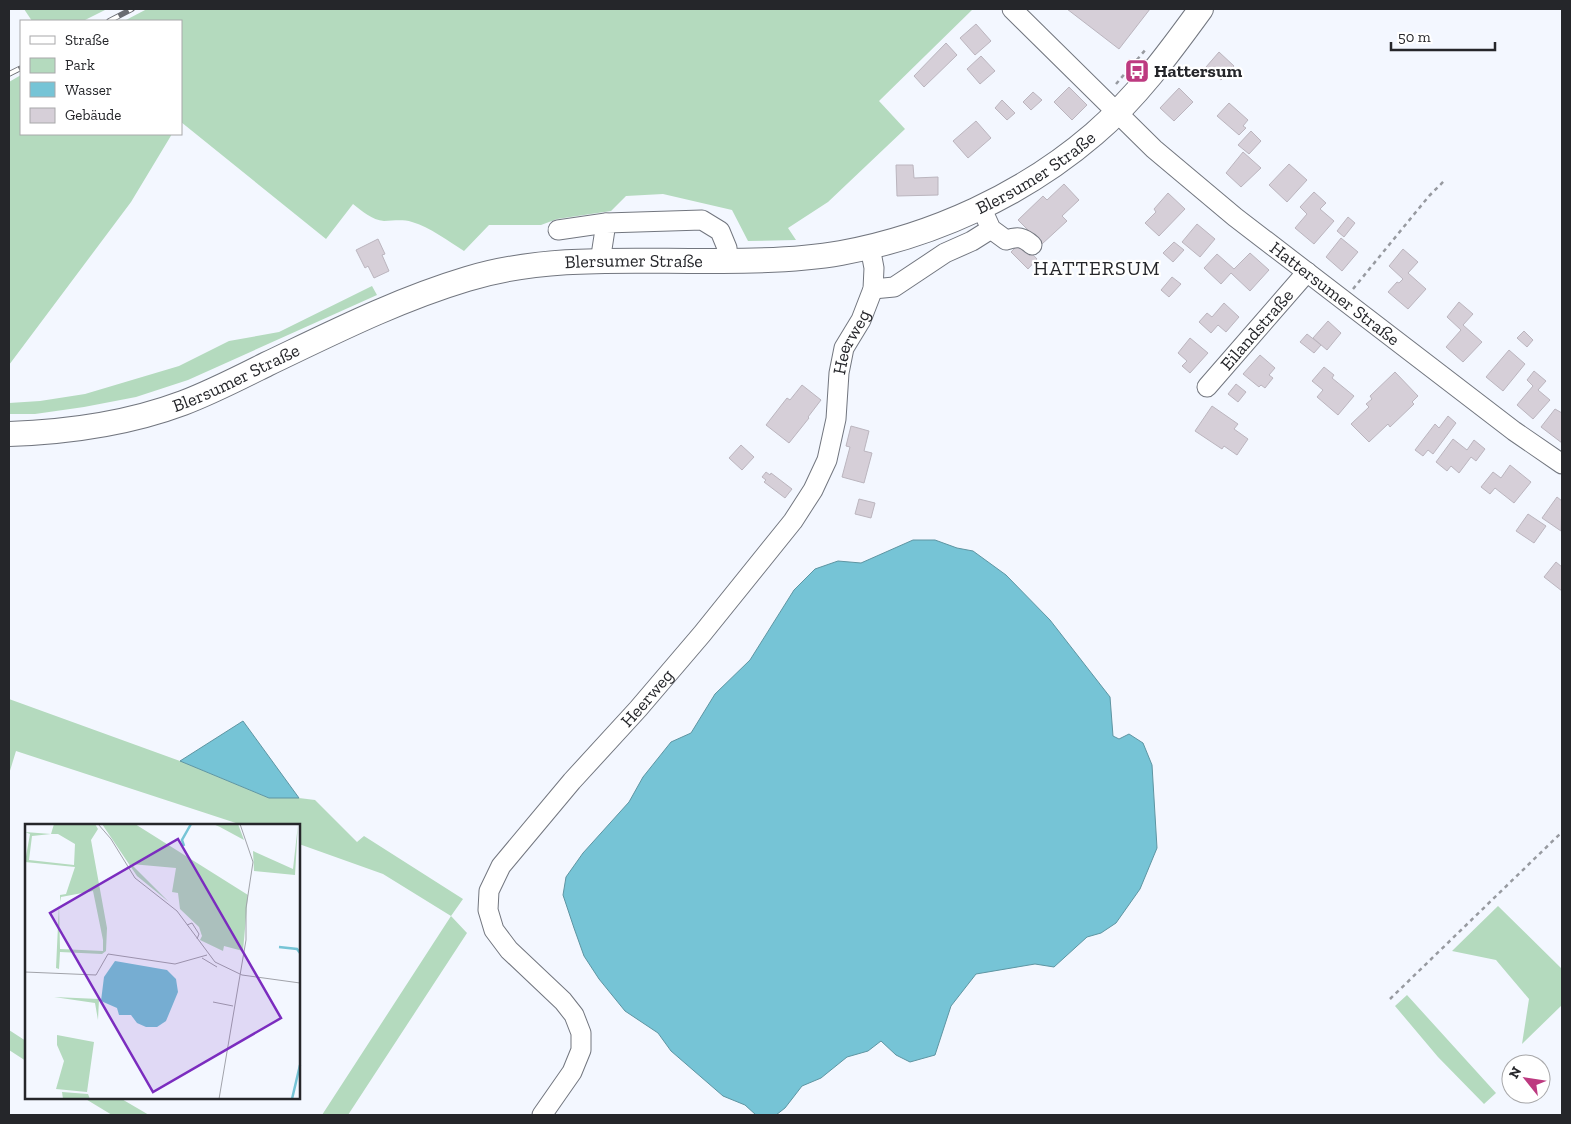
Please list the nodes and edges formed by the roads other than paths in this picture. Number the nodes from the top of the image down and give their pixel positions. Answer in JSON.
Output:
{"nodes":[{"id":1,"x":1012,"y":9,"type":"edge"},
{"id":2,"x":1201,"y":9,"type":"edge"},
{"id":3,"x":1117,"y":112,"type":"junction"},
{"id":4,"x":981,"y":207,"type":"junction"},
{"id":5,"x":606,"y":223,"type":"junction"},
{"id":6,"x":991,"y":229,"type":"junction"},
{"id":7,"x":558,"y":230,"type":"dead end"},
{"id":8,"x":1032,"y":245,"type":"dead end"},
{"id":9,"x":870,"y":247,"type":"junction"},
{"id":10,"x":728,"y":261,"type":"junction"},
{"id":11,"x":600,"y":262,"type":"junction"},
{"id":12,"x":1306,"y":272,"type":"junction"},
{"id":13,"x":873,"y":289,"type":"junction"},
{"id":14,"x":1207,"y":387,"type":"dead end"},
{"id":15,"x":9,"y":434,"type":"edge"},
{"id":16,"x":1562,"y":464,"type":"edge"},
{"id":17,"x":542,"y":1115,"type":"edge"}],
"edges":[{"from":1,"to":3,"type":"street","name":"Hattersumer Straße"},
{"from":2,"to":3,"type":"main road","name":"Blersumer Straße"},
{"from":3,"to":4,"type":"main road","name":"Blersumer Straße"},
{"from":3,"to":12,"type":"street","name":"Hattersumer Straße"},
{"from":4,"to":6,"type":"street"},
{"from":4,"to":9,"type":"main road","name":"Blersumer Straße"},
{"from":5,"to":7,"type":"street"},
{"from":5,"to":10,"type":"street"},
{"from":5,"to":11,"type":"street"},
{"from":6,"to":8,"type":"street"},
{"from":6,"to":13,"type":"street"},
{"from":9,"to":10,"type":"main road","name":"Blersumer Straße"},
{"from":9,"to":13,"type":"street","name":"Heerweg"},
{"from":10,"to":11,"type":"main road","name":"Blersumer Straße"},
{"from":11,"to":15,"type":"main road","name":"Blersumer Straße"},
{"from":12,"to":14,"type":"street","name":"Eilandstraße"},
{"from":12,"to":16,"type":"street","name":"Hattersumer Straße"},
{"from":13,"to":17,"type":"street","name":"Heerweg"}]}
